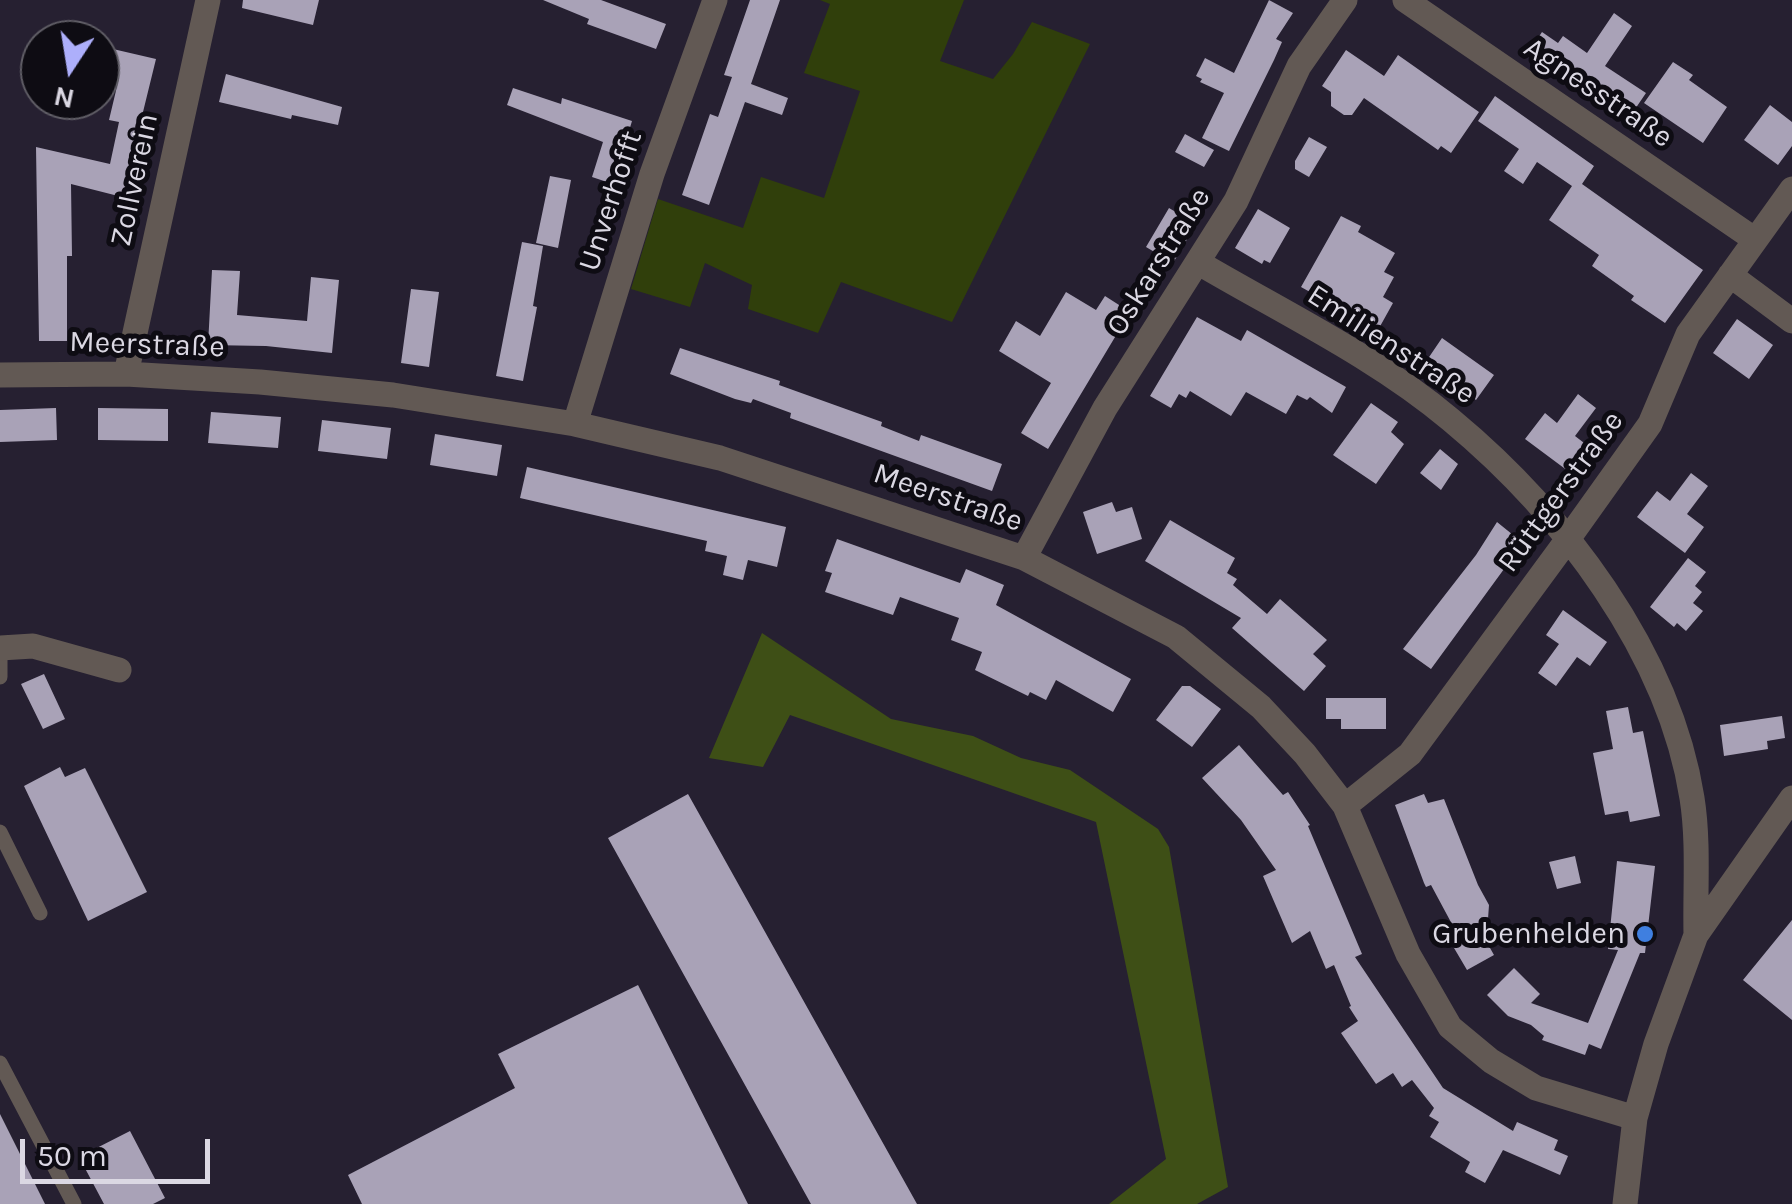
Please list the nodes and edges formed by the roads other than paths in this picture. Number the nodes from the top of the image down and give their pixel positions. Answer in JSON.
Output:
{"nodes":[{"id":1,"x":208,"y":0,"type":"edge"},
{"id":2,"x":714,"y":0,"type":"edge"},
{"id":3,"x":1345,"y":0,"type":"edge"},
{"id":4,"x":1405,"y":0,"type":"edge"},
{"id":5,"x":1792,"y":188,"type":"edge"},
{"id":6,"x":1754,"y":239,"type":"junction"},
{"id":7,"x":1200,"y":263,"type":"junction"},
{"id":8,"x":1730,"y":275,"type":"junction"},
{"id":9,"x":1792,"y":321,"type":"edge"},
{"id":10,"x":126,"y":374,"type":"junction"},
{"id":11,"x":0,"y":375,"type":"edge"},
{"id":12,"x":575,"y":424,"type":"junction"},
{"id":13,"x":1568,"y":539,"type":"junction"},
{"id":14,"x":1024,"y":558,"type":"junction"},
{"id":15,"x":0,"y":648,"type":"edge"},
{"id":16,"x":0,"y":656,"type":"edge"},
{"id":17,"x":119,"y":670,"type":"dead end"},
{"id":18,"x":0,"y":677,"type":"edge"},
{"id":19,"x":1792,"y":798,"type":"edge"},
{"id":20,"x":1345,"y":806,"type":"junction"},
{"id":21,"x":0,"y":832,"type":"edge"},
{"id":22,"x":40,"y":913,"type":"dead end"},
{"id":23,"x":1696,"y":935,"type":"junction"},
{"id":24,"x":0,"y":1063,"type":"edge"},
{"id":25,"x":1634,"y":1118,"type":"junction"},
{"id":26,"x":74,"y":1204,"type":"edge"},
{"id":27,"x":1626,"y":1204,"type":"edge"}],
"edges":[{"from":1,"to":10,"type":"street","name":"Zollverein"},
{"from":2,"to":12,"type":"street","name":"Unverhofft"},
{"from":3,"to":7,"type":"street","name":"Oskarstraße"},
{"from":4,"to":6,"type":"street","name":"Agnesstraße"},
{"from":5,"to":6,"type":"street","name":"Rüttgerstraße"},
{"from":6,"to":8,"type":"street","name":"Rüttgerstraße"},
{"from":7,"to":13,"type":"street","name":"Emilienstraße"},
{"from":7,"to":14,"type":"street","name":"Oskarstraße"},
{"from":8,"to":9,"type":"street"},
{"from":8,"to":13,"type":"street","name":"Rüttgerstraße"},
{"from":10,"to":11,"type":"street","name":"Meerstraße"},
{"from":10,"to":12,"type":"street","name":"Meerstraße"},
{"from":12,"to":14,"type":"street","name":"Meerstraße"},
{"from":13,"to":20,"type":"street","name":"Rüttgerstraße"},
{"from":13,"to":23,"type":"street","name":"Emilienstraße"},
{"from":14,"to":20,"type":"street","name":"Meerstraße"},
{"from":15,"to":17,"type":"street"},
{"from":16,"to":18,"type":"lane"},
{"from":19,"to":23,"type":"street"},
{"from":20,"to":25,"type":"street","name":"Meerstraße"},
{"from":21,"to":22,"type":"lane"},
{"from":23,"to":25,"type":"street"},
{"from":24,"to":26,"type":"lane"},
{"from":25,"to":27,"type":"street"}]}
